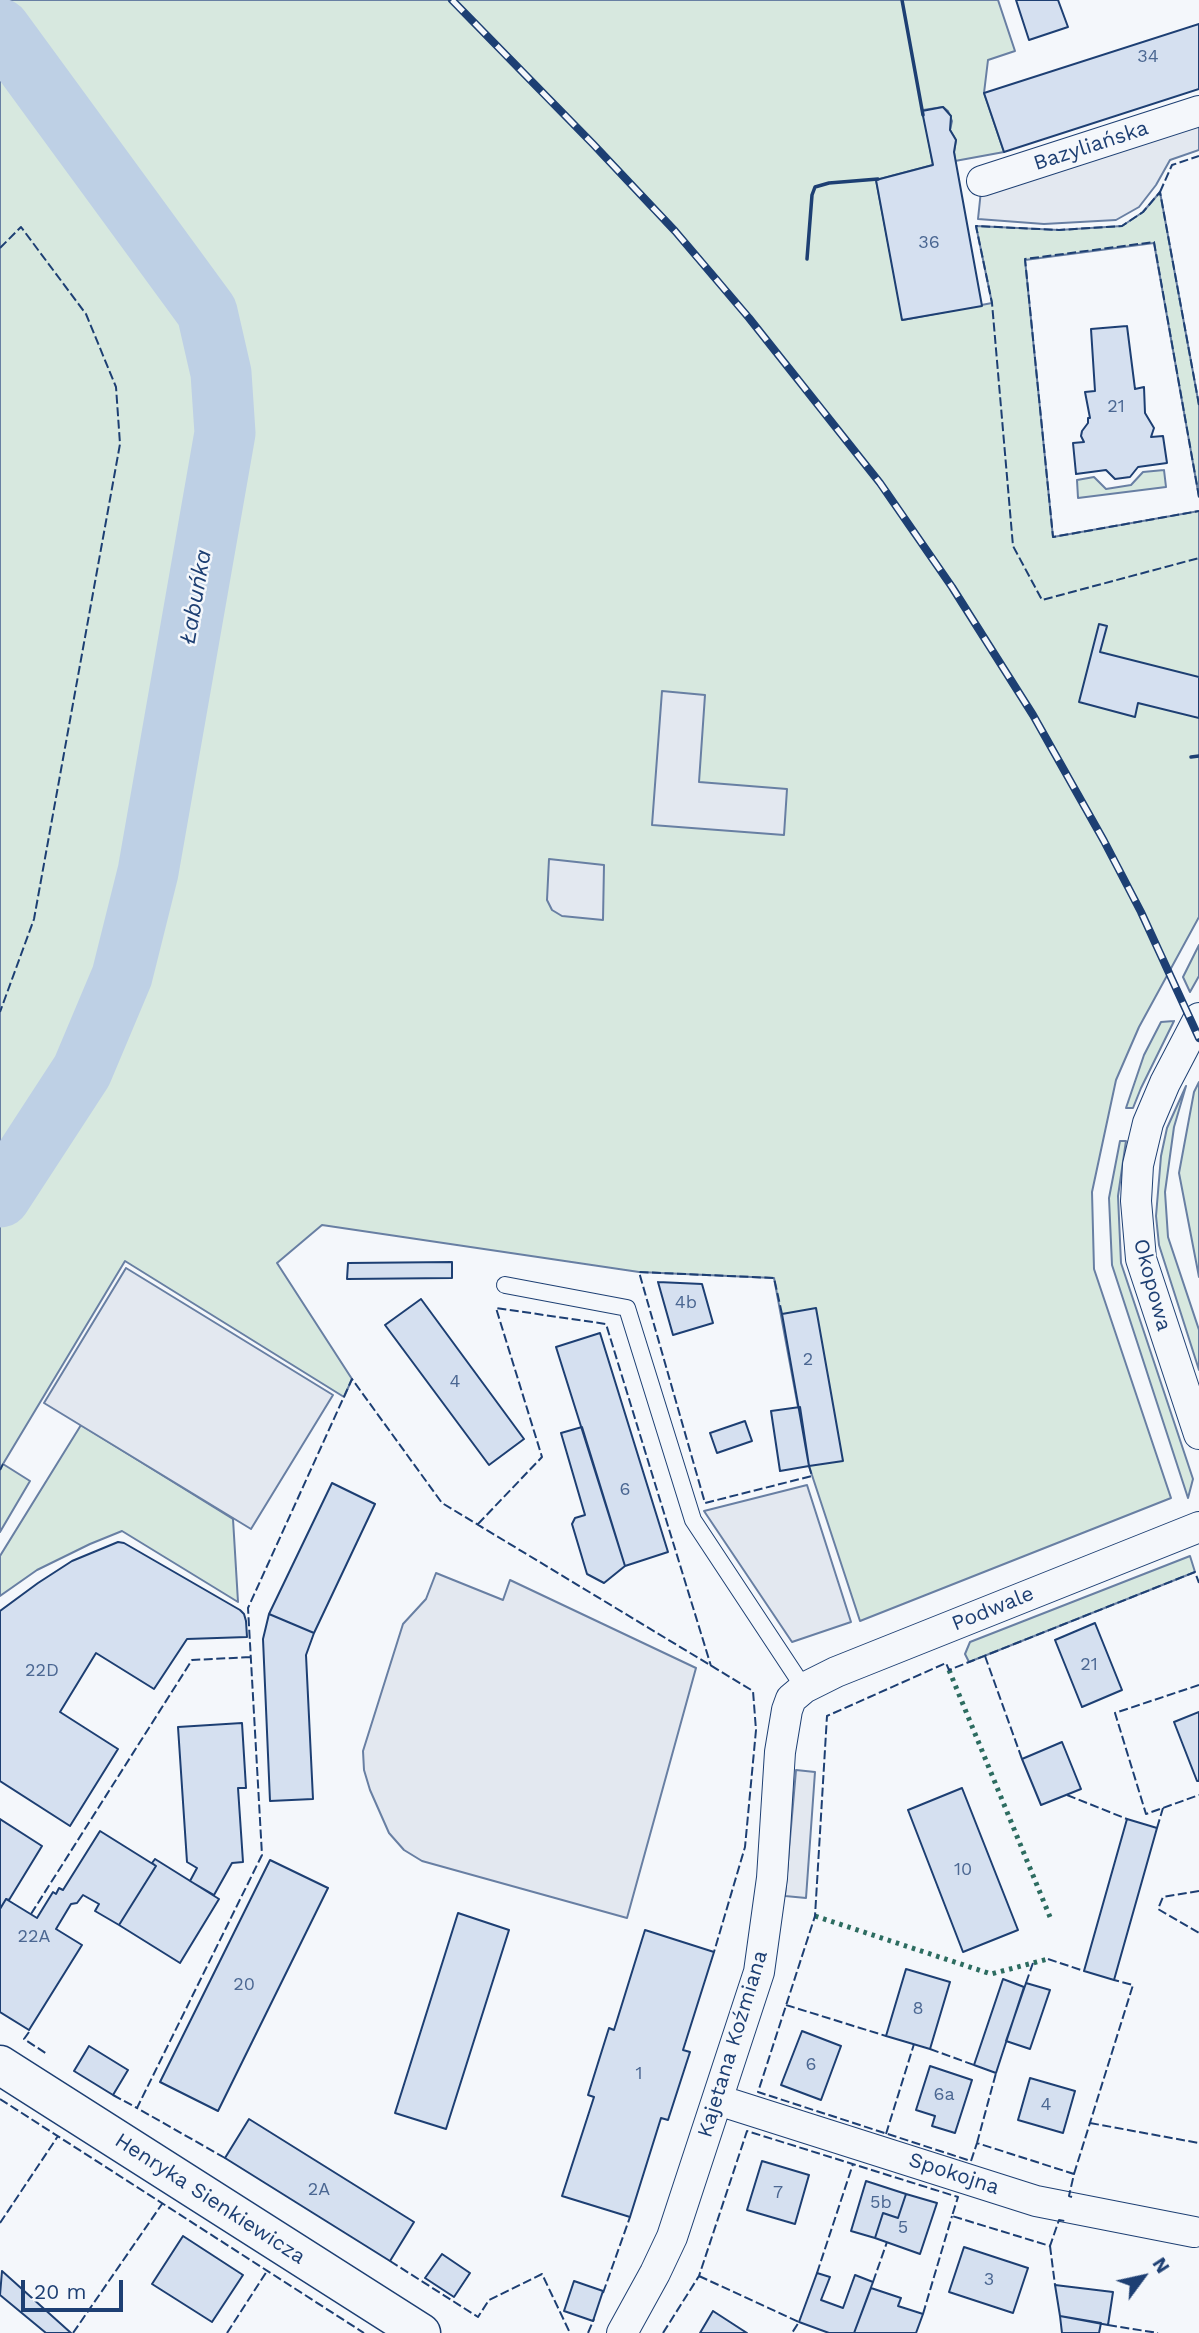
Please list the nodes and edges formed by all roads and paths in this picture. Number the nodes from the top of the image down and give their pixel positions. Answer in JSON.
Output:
{"nodes":[{"id":1,"x":1199,"y":111,"type":"edge"},
{"id":2,"x":982,"y":181,"type":"dead end"},
{"id":3,"x":1199,"y":1018,"type":"edge"},
{"id":4,"x":505,"y":1285,"type":"dead end"},
{"id":5,"x":1199,"y":1434,"type":"edge"},
{"id":6,"x":1199,"y":1527,"type":"edge"},
{"id":7,"x":798,"y":1693,"type":"junction"},
{"id":8,"x":0,"y":2065,"type":"edge"},
{"id":9,"x":718,"y":2099,"type":"junction"},
{"id":10,"x":1194,"y":2232,"type":"dead end"},
{"id":11,"x":421,"y":2333,"type":"edge"},
{"id":12,"x":622,"y":2333,"type":"edge"}],
"edges":[{"from":1,"to":2,"type":"street","name":"Bazyliańska"},
{"from":3,"to":5,"type":"street","name":"Okopowa"},
{"from":4,"to":7,"type":"lane"},
{"from":6,"to":7,"type":"street","name":"Podwale"},
{"from":7,"to":9,"type":"street","name":"Kajetana Koźmiana"},
{"from":8,"to":11,"type":"street","name":"Henryka Sienkiewicza"},
{"from":9,"to":10,"type":"street","name":"Spokojna"},
{"from":9,"to":12,"type":"street","name":"Kajetana Koźmiana"}]}
